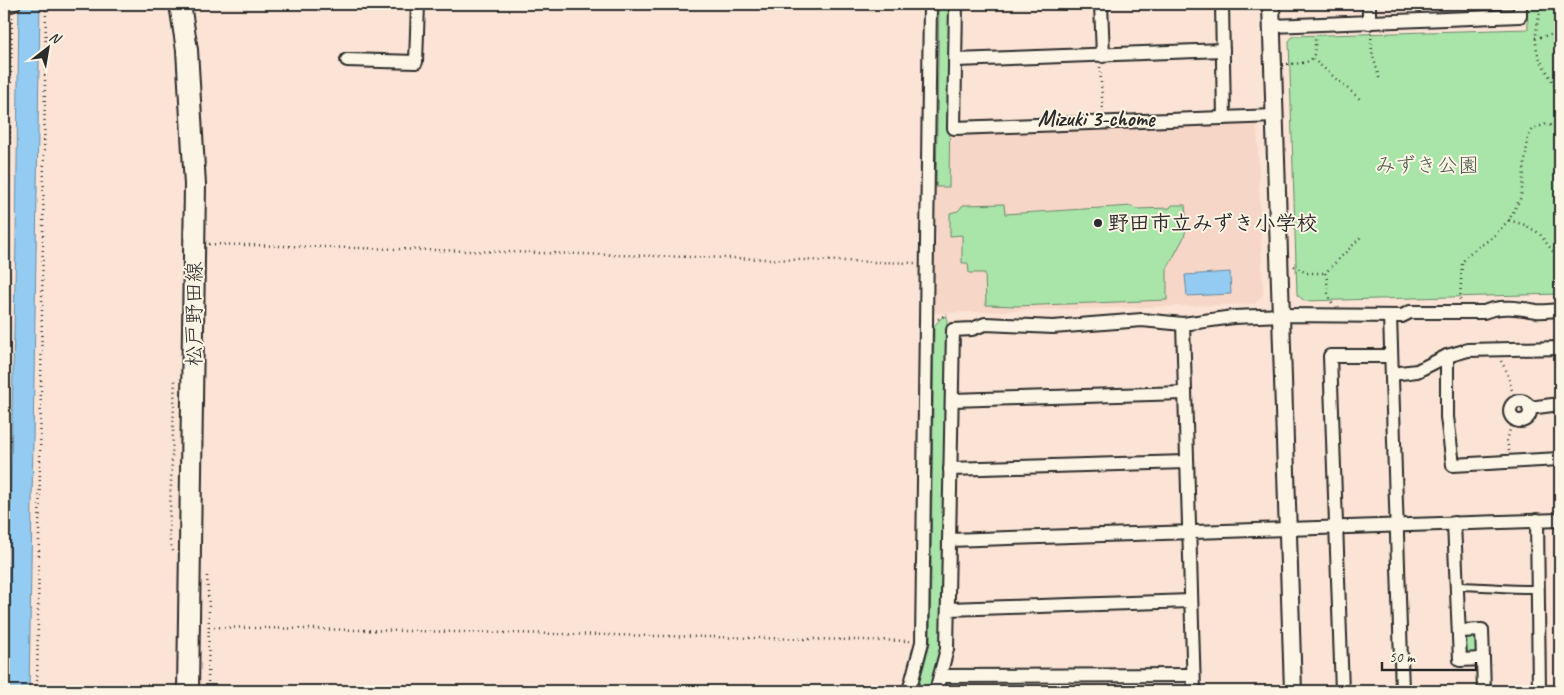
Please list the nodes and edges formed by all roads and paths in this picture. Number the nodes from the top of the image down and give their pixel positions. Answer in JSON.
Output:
{"nodes":[{"id":1,"x":13,"y":4,"type":"edge"},
{"id":2,"x":46,"y":4,"type":"edge"},
{"id":3,"x":180,"y":4,"type":"edge"},
{"id":4,"x":418,"y":4,"type":"edge"},
{"id":5,"x":930,"y":4,"type":"edge"},
{"id":6,"x":956,"y":4,"type":"edge"},
{"id":7,"x":1102,"y":4,"type":"edge"},
{"id":8,"x":1222,"y":4,"type":"edge"},
{"id":9,"x":1271,"y":4,"type":"edge"},
{"id":10,"x":1369,"y":4,"type":"edge"},
{"id":11,"x":1520,"y":4,"type":"edge"},
{"id":12,"x":1542,"y":4,"type":"edge"},
{"id":13,"x":4,"y":8,"type":"edge"},
{"id":14,"x":1272,"y":26,"type":"junction"},
{"id":15,"x":1528,"y":26,"type":"dead end"},
{"id":16,"x":1370,"y":27,"type":"junction"},
{"id":17,"x":1536,"y":27,"type":"junction"},
{"id":18,"x":1560,"y":33,"type":"edge"},
{"id":19,"x":1315,"y":34,"type":"dead end"},
{"id":20,"x":1535,"y":38,"type":"junction"},
{"id":21,"x":1223,"y":50,"type":"junction"},
{"id":22,"x":1101,"y":56,"type":"junction"},
{"id":23,"x":1313,"y":59,"type":"junction"},
{"id":24,"x":347,"y":60,"type":"dead end"},
{"id":25,"x":956,"y":60,"type":"junction"},
{"id":26,"x":1287,"y":64,"type":"dead end"},
{"id":27,"x":1380,"y":81,"type":"dead end"},
{"id":28,"x":1560,"y":98,"type":"edge"},
{"id":29,"x":1361,"y":100,"type":"dead end"},
{"id":30,"x":1274,"y":116,"type":"junction"},
{"id":31,"x":1224,"y":118,"type":"junction"},
{"id":32,"x":1104,"y":123,"type":"junction"},
{"id":33,"x":1560,"y":129,"type":"edge"},
{"id":34,"x":1509,"y":220,"type":"junction"},
{"id":35,"x":4,"y":235,"type":"edge"},
{"id":36,"x":9,"y":235,"type":"junction"},
{"id":37,"x":209,"y":236,"type":"dead end"},
{"id":38,"x":1362,"y":236,"type":"dead end"},
{"id":39,"x":1560,"y":261,"type":"edge"},
{"id":40,"x":928,"y":263,"type":"junction"},
{"id":41,"x":1293,"y":265,"type":"dead end"},
{"id":42,"x":1325,"y":273,"type":"junction"},
{"id":43,"x":1460,"y":300,"type":"dead end"},
{"id":44,"x":1332,"y":303,"type":"dead end"},
{"id":45,"x":1560,"y":310,"type":"edge"},
{"id":46,"x":1282,"y":315,"type":"junction"},
{"id":47,"x":1390,"y":316,"type":"junction"},
{"id":48,"x":1183,"y":324,"type":"junction"},
{"id":49,"x":1560,"y":348,"type":"edge"},
{"id":50,"x":1492,"y":350,"type":"junction"},
{"id":51,"x":1391,"y":356,"type":"junction"},
{"id":52,"x":1448,"y":356,"type":"junction"},
{"id":53,"x":175,"y":370,"type":"dead end"},
{"id":54,"x":1392,"y":374,"type":"junction"},
{"id":55,"x":1184,"y":393,"type":"junction"},
{"id":56,"x":952,"y":400,"type":"junction"},
{"id":57,"x":1515,"y":402,"type":"junction"},
{"id":58,"x":1560,"y":404,"type":"edge"},
{"id":59,"x":1529,"y":408,"type":"junction"},
{"id":60,"x":1513,"y":418,"type":"junction"},
{"id":61,"x":4,"y":443,"type":"edge"},
{"id":62,"x":1560,"y":459,"type":"edge"},
{"id":63,"x":1186,"y":462,"type":"junction"},
{"id":64,"x":1512,"y":462,"type":"junction"},
{"id":65,"x":950,"y":468,"type":"junction"},
{"id":66,"x":1537,"y":520,"type":"junction"},
{"id":67,"x":1560,"y":520,"type":"edge"},
{"id":68,"x":1454,"y":523,"type":"junction"},
{"id":69,"x":1397,"y":525,"type":"junction"},
{"id":70,"x":1288,"y":528,"type":"junction"},
{"id":71,"x":1336,"y":528,"type":"junction"},
{"id":72,"x":1189,"y":532,"type":"junction"},
{"id":73,"x":949,"y":540,"type":"junction"},
{"id":74,"x":173,"y":553,"type":"dead end"},
{"id":75,"x":1458,"y":586,"type":"junction"},
{"id":76,"x":1538,"y":589,"type":"junction"},
{"id":77,"x":1190,"y":601,"type":"junction"},
{"id":78,"x":948,"y":609,"type":"junction"},
{"id":79,"x":209,"y":627,"type":"dead end"},
{"id":80,"x":1459,"y":631,"type":"junction"},
{"id":81,"x":922,"y":642,"type":"junction"},
{"id":82,"x":1483,"y":659,"type":"junction"},
{"id":83,"x":1193,"y":674,"type":"junction"},
{"id":84,"x":940,"y":676,"type":"junction"},
{"id":85,"x":37,"y":691,"type":"edge"},
{"id":86,"x":188,"y":691,"type":"edge"},
{"id":87,"x":909,"y":691,"type":"edge"},
{"id":88,"x":936,"y":691,"type":"edge"},
{"id":89,"x":1194,"y":691,"type":"edge"},
{"id":90,"x":1293,"y":691,"type":"edge"},
{"id":91,"x":1342,"y":691,"type":"edge"},
{"id":92,"x":1402,"y":691,"type":"edge"},
{"id":93,"x":1484,"y":691,"type":"edge"},
{"id":94,"x":1540,"y":691,"type":"edge"}],
"edges":[{"from":1,"to":13,"type":"street"},
{"from":1,"to":36,"type":"path"},
{"from":2,"to":85,"type":"path"},
{"from":3,"to":86,"type":"main road","name":"松戸野田線"},
{"from":4,"to":24,"type":"street"},
{"from":5,"to":40,"type":"street"},
{"from":6,"to":25,"type":"street"},
{"from":7,"to":22,"type":"street"},
{"from":8,"to":21,"type":"street"},
{"from":9,"to":14,"type":"street"},
{"from":10,"to":16,"type":"street"},
{"from":11,"to":16,"type":"street"},
{"from":12,"to":17,"type":"path"},
{"from":14,"to":16,"type":"street"},
{"from":14,"to":30,"type":"street"},
{"from":15,"to":17,"type":"path"},
{"from":16,"to":27,"type":"path"},
{"from":17,"to":20,"type":"path"},
{"from":18,"to":20,"type":"path"},
{"from":19,"to":23,"type":"path"},
{"from":20,"to":28,"type":"path"},
{"from":21,"to":22,"type":"street"},
{"from":21,"to":31,"type":"street"},
{"from":22,"to":25,"type":"street"},
{"from":22,"to":32,"type":"path"},
{"from":23,"to":26,"type":"path"},
{"from":23,"to":29,"type":"path"},
{"from":25,"to":32,"type":"street"},
{"from":30,"to":31,"type":"street"},
{"from":30,"to":46,"type":"street"},
{"from":31,"to":32,"type":"street"},
{"from":33,"to":34,"type":"path"},
{"from":34,"to":39,"type":"path"},
{"from":34,"to":43,"type":"path"},
{"from":35,"to":36,"type":"path"},
{"from":36,"to":61,"type":"path"},
{"from":37,"to":40,"type":"path"},
{"from":38,"to":42,"type":"path"},
{"from":40,"to":81,"type":"street"},
{"from":41,"to":42,"type":"path"},
{"from":42,"to":44,"type":"path"},
{"from":45,"to":47,"type":"street"},
{"from":46,"to":47,"type":"street"},
{"from":46,"to":48,"type":"street"},
{"from":46,"to":70,"type":"street"},
{"from":47,"to":51,"type":"street"},
{"from":48,"to":55,"type":"street"},
{"from":48,"to":56,"type":"street"},
{"from":49,"to":50,"type":"street"},
{"from":50,"to":52,"type":"street"},
{"from":50,"to":57,"type":"path"},
{"from":51,"to":54,"type":"street"},
{"from":51,"to":71,"type":"street"},
{"from":52,"to":54,"type":"street"},
{"from":52,"to":64,"type":"street"},
{"from":53,"to":74,"type":"path"},
{"from":54,"to":69,"type":"street"},
{"from":55,"to":56,"type":"street"},
{"from":55,"to":63,"type":"street"},
{"from":56,"to":65,"type":"street"},
{"from":57,"to":59,"type":"street"},
{"from":57,"to":60,"type":"street"},
{"from":58,"to":59,"type":"street"},
{"from":59,"to":60,"type":"street"},
{"from":60,"to":64,"type":"path"},
{"from":62,"to":64,"type":"street"},
{"from":63,"to":65,"type":"street"},
{"from":63,"to":72,"type":"street"},
{"from":65,"to":73,"type":"street"},
{"from":66,"to":67,"type":"street"},
{"from":66,"to":68,"type":"street"},
{"from":66,"to":76,"type":"street"},
{"from":68,"to":69,"type":"street"},
{"from":68,"to":75,"type":"street"},
{"from":69,"to":71,"type":"street"},
{"from":69,"to":92,"type":"street"},
{"from":70,"to":71,"type":"street"},
{"from":70,"to":72,"type":"street"},
{"from":70,"to":90,"type":"street"},
{"from":71,"to":91,"type":"street"},
{"from":72,"to":73,"type":"street"},
{"from":72,"to":77,"type":"street"},
{"from":73,"to":78,"type":"street"},
{"from":75,"to":76,"type":"lane"},
{"from":75,"to":80,"type":"street"},
{"from":76,"to":94,"type":"street"},
{"from":77,"to":78,"type":"street"},
{"from":77,"to":83,"type":"street"},
{"from":78,"to":84,"type":"street"},
{"from":79,"to":81,"type":"path"},
{"from":80,"to":82,"type":"street"},
{"from":80,"to":82,"type":"street"},
{"from":81,"to":87,"type":"street"},
{"from":82,"to":93,"type":"street"},
{"from":83,"to":84,"type":"street"},
{"from":83,"to":89,"type":"street"},
{"from":84,"to":88,"type":"street"}]}
